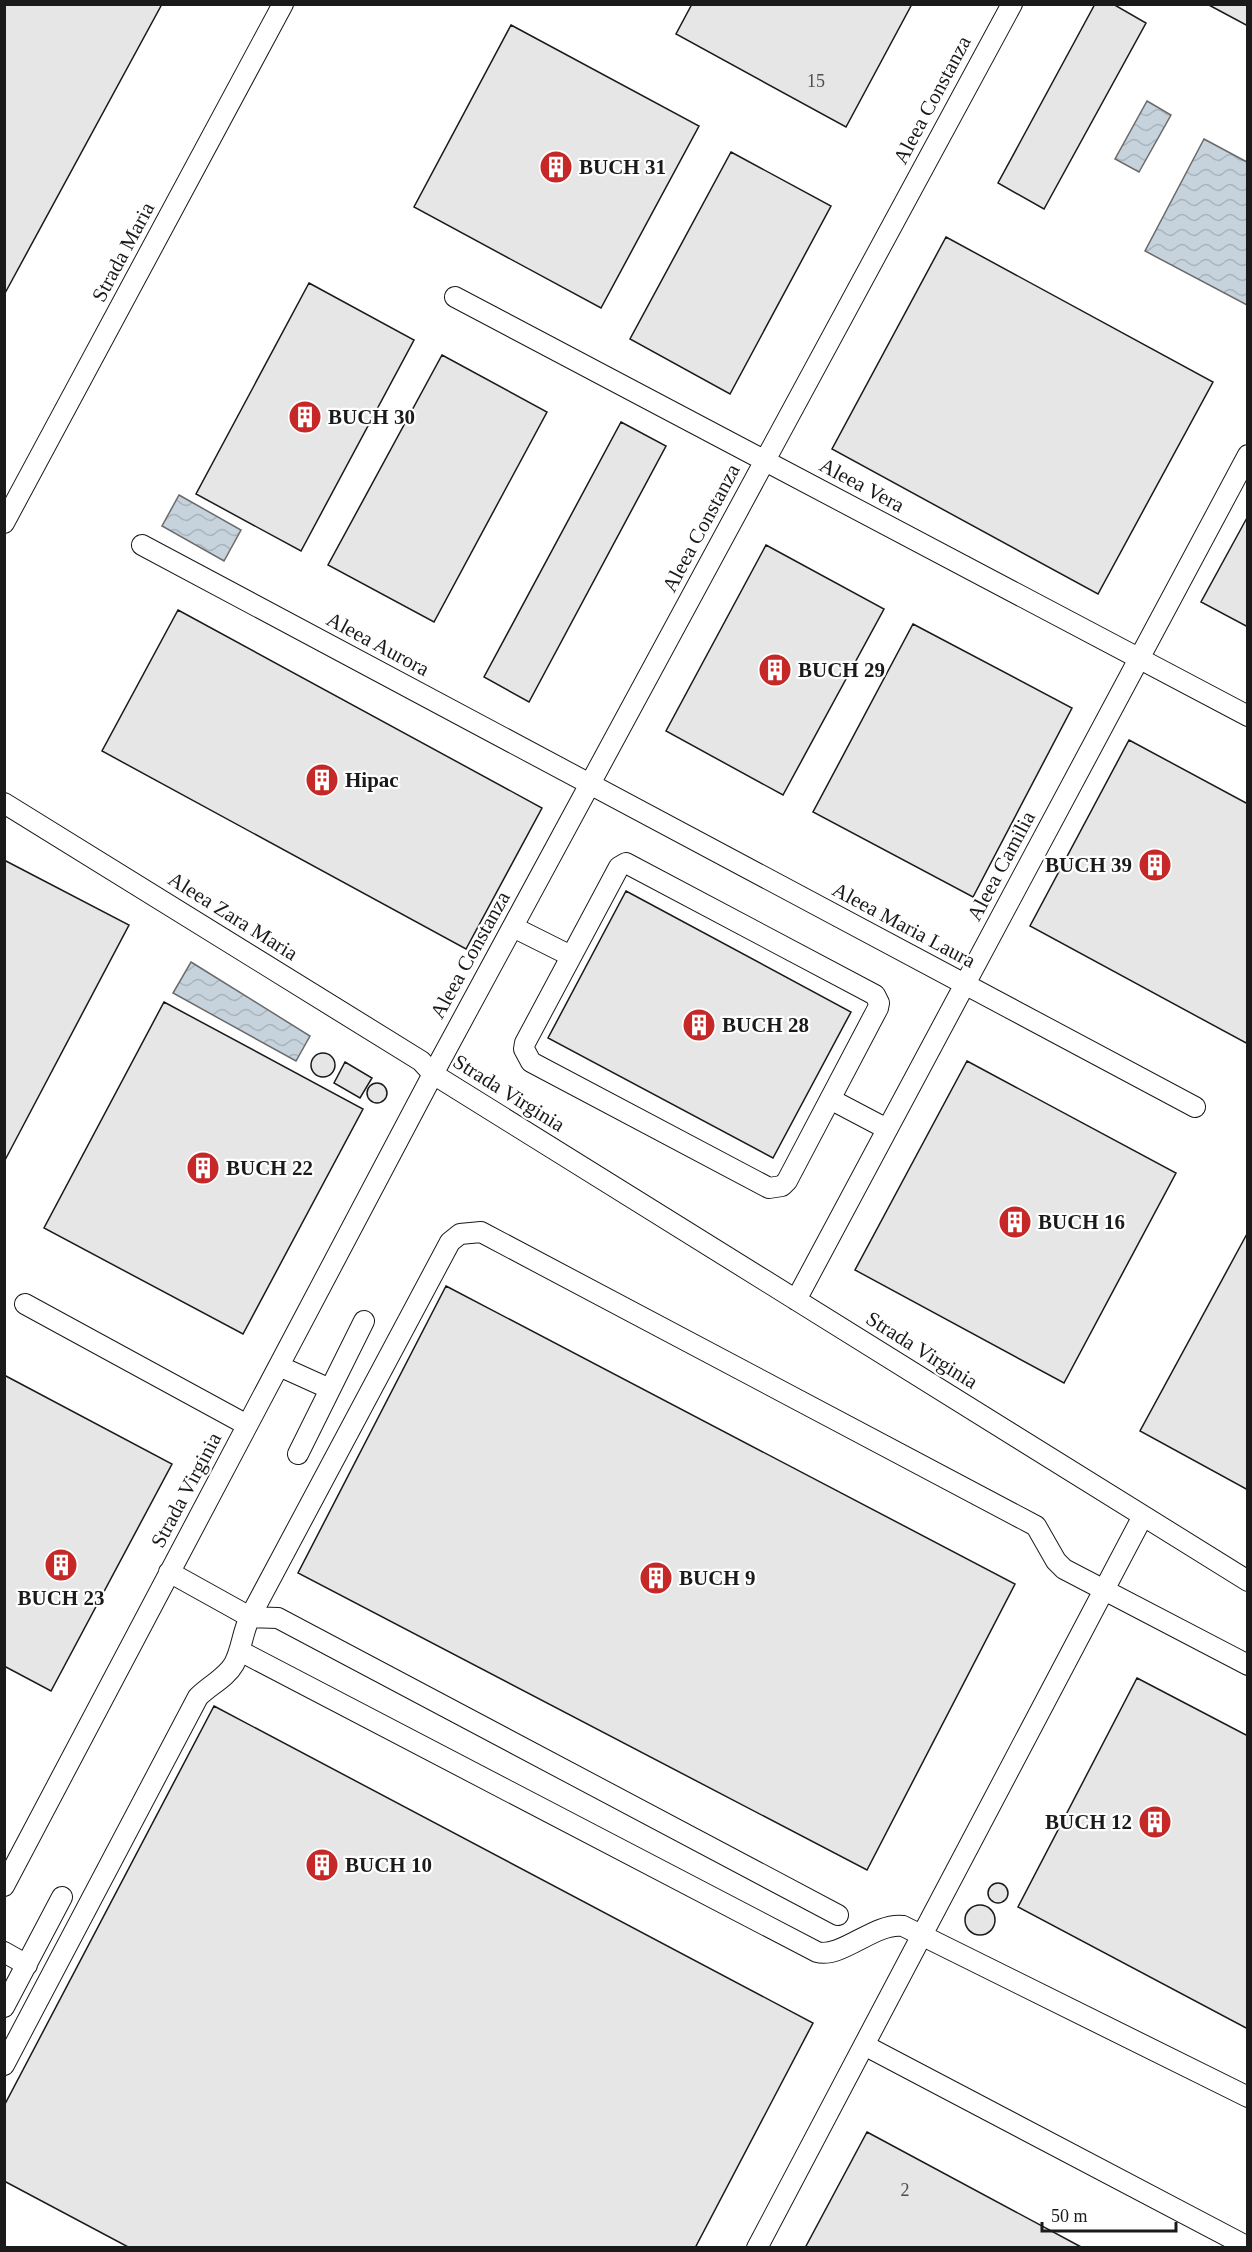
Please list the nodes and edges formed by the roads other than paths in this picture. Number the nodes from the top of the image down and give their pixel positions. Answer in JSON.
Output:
{"nodes":[{"id":1,"x":283,"y":4,"type":"edge"},
{"id":2,"x":1012,"y":4,"type":"edge"},
{"id":3,"x":455,"y":297,"type":"dead end"},
{"id":4,"x":1248,"y":455,"type":"edge"},
{"id":5,"x":765,"y":461,"type":"junction"},
{"id":6,"x":4,"y":523,"type":"edge"},
{"id":7,"x":142,"y":545,"type":"dead end"},
{"id":8,"x":1139,"y":658,"type":"junction"},
{"id":9,"x":1248,"y":716,"type":"edge"},
{"id":10,"x":590,"y":784,"type":"junction"},
{"id":11,"x":4,"y":802,"type":"edge"},
{"id":12,"x":513,"y":927,"type":"junction"},
{"id":13,"x":571,"y":956,"type":"junction"},
{"id":14,"x":964,"y":984,"type":"junction"},
{"id":15,"x":433,"y":1074,"type":"junction"},
{"id":16,"x":830,"y":1099,"type":"junction"},
{"id":17,"x":1195,"y":1107,"type":"dead end"},
{"id":18,"x":887,"y":1129,"type":"junction"},
{"id":19,"x":796,"y":1300,"type":"junction"},
{"id":20,"x":26,"y":1304,"type":"dead end"},
{"id":21,"x":364,"y":1321,"type":"dead end"},
{"id":22,"x":279,"y":1366,"type":"junction"},
{"id":23,"x":330,"y":1389,"type":"junction"},
{"id":24,"x":247,"y":1425,"type":"junction"},
{"id":25,"x":298,"y":1454,"type":"dead end"},
{"id":26,"x":1143,"y":1516,"type":"junction"},
{"id":27,"x":169,"y":1572,"type":"junction"},
{"id":28,"x":1248,"y":1581,"type":"edge"},
{"id":29,"x":1105,"y":1590,"type":"junction"},
{"id":30,"x":250,"y":1617,"type":"junction"},
{"id":31,"x":240,"y":1651,"type":"junction"},
{"id":32,"x":1248,"y":1665,"type":"edge"},
{"id":33,"x":4,"y":1886,"type":"edge"},
{"id":34,"x":62,"y":1896,"type":"dead end"},
{"id":35,"x":838,"y":1915,"type":"dead end"},
{"id":36,"x":922,"y":1934,"type":"junction"},
{"id":37,"x":4,"y":1952,"type":"edge"},
{"id":38,"x":27,"y":1965,"type":"junction"},
{"id":39,"x":4,"y":2007,"type":"edge"},
{"id":40,"x":864,"y":2045,"type":"junction"},
{"id":41,"x":4,"y":2065,"type":"edge"},
{"id":42,"x":1248,"y":2097,"type":"edge"},
{"id":43,"x":757,"y":2247,"type":"edge"},
{"id":44,"x":1248,"y":2247,"type":"edge"}],
"edges":[{"from":1,"to":6,"type":"street","name":"Strada Maria"},
{"from":2,"to":5,"type":"street","name":"Aleea Constanza"},
{"from":3,"to":5,"type":"street","name":"Aleea Vera"},
{"from":4,"to":8,"type":"street","name":"Aleea Camilia"},
{"from":5,"to":8,"type":"street","name":"Aleea Vera"},
{"from":5,"to":10,"type":"street","name":"Aleea Constanza"},
{"from":7,"to":10,"type":"street","name":"Aleea Aurora"},
{"from":8,"to":9,"type":"street","name":"Aleea Vera"},
{"from":8,"to":14,"type":"street","name":"Aleea Camilia"},
{"from":10,"to":12,"type":"street","name":"Aleea Constanza"},
{"from":10,"to":14,"type":"street","name":"Aleea Maria Laura"},
{"from":11,"to":15,"type":"street","name":"Aleea Zara Maria"},
{"from":12,"to":13,"type":"street"},
{"from":12,"to":15,"type":"street","name":"Aleea Constanza"},
{"from":13,"to":16,"type":"street"},
{"from":13,"to":16,"type":"street"},
{"from":14,"to":17,"type":"street","name":"Aleea Maria Laura"},
{"from":14,"to":18,"type":"street","name":"Aleea Camilia"},
{"from":15,"to":19,"type":"street","name":"Strada Virginia"},
{"from":15,"to":22,"type":"street","name":"Strada Virginia"},
{"from":16,"to":18,"type":"street"},
{"from":18,"to":19,"type":"street","name":"Aleea Camilia"},
{"from":19,"to":26,"type":"street","name":"Strada Virginia"},
{"from":20,"to":24,"type":"street"},
{"from":21,"to":23,"type":"street"},
{"from":22,"to":23,"type":"street"},
{"from":22,"to":24,"type":"street","name":"Strada Virginia"},
{"from":23,"to":25,"type":"street"},
{"from":24,"to":27,"type":"street","name":"Strada Virginia"},
{"from":26,"to":28,"type":"street","name":"Strada Virginia"},
{"from":26,"to":29,"type":"street"},
{"from":27,"to":30,"type":"street"},
{"from":27,"to":33,"type":"street","name":"Strada Virginia"},
{"from":29,"to":30,"type":"street"},
{"from":29,"to":32,"type":"street"},
{"from":29,"to":36,"type":"street"},
{"from":30,"to":31,"type":"street"},
{"from":30,"to":35,"type":"street"},
{"from":31,"to":36,"type":"street"},
{"from":31,"to":41,"type":"street"},
{"from":34,"to":38,"type":"street"},
{"from":36,"to":40,"type":"street"},
{"from":36,"to":42,"type":"street"},
{"from":37,"to":38,"type":"street"},
{"from":38,"to":39,"type":"street"},
{"from":40,"to":43,"type":"street"},
{"from":40,"to":44,"type":"street"}]}
